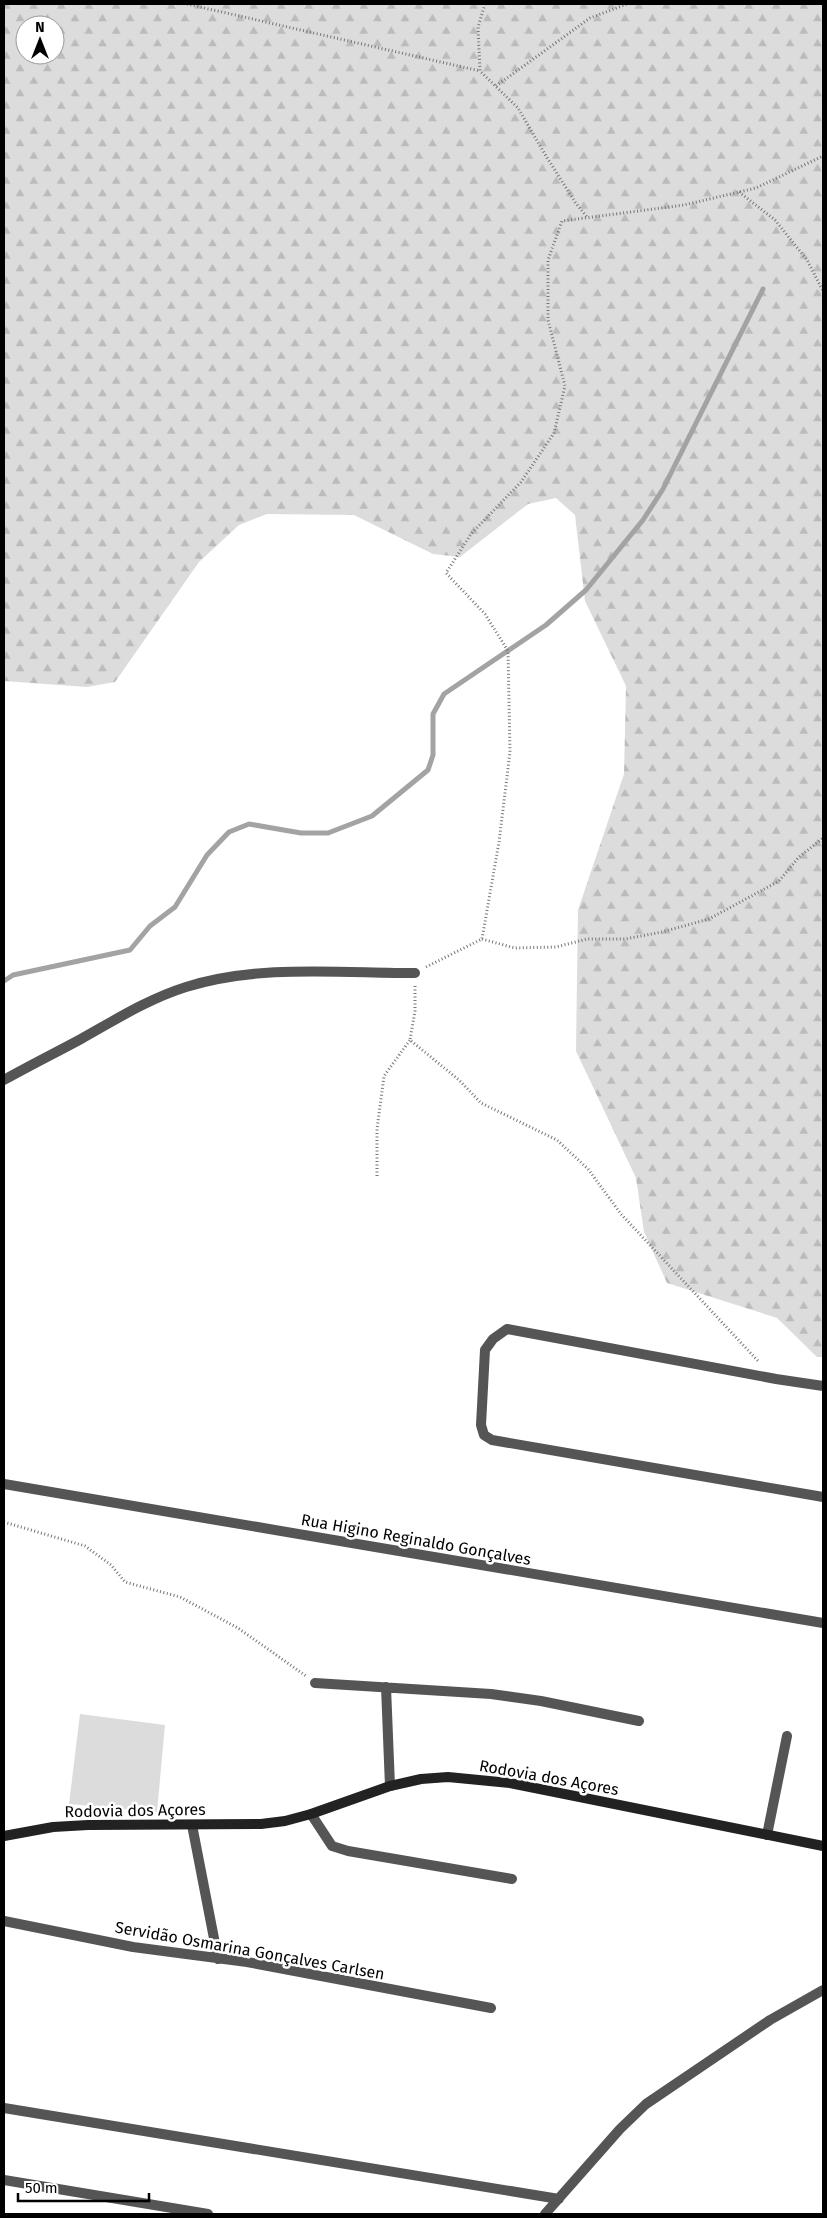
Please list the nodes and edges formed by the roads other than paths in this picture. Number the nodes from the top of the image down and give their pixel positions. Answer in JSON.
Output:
{"nodes":[{"id":1,"x":415,"y":973,"type":"road end"},
{"id":2,"x":4,"y":1080,"type":"edge"},
{"id":3,"x":823,"y":1386,"type":"edge"},
{"id":4,"x":4,"y":1484,"type":"edge"},
{"id":5,"x":823,"y":1497,"type":"edge"},
{"id":6,"x":823,"y":1624,"type":"edge"},
{"id":7,"x":315,"y":1683,"type":"road end"},
{"id":8,"x":386,"y":1687,"type":"junction"},
{"id":9,"x":639,"y":1721,"type":"dead end"},
{"id":10,"x":787,"y":1736,"type":"dead end"},
{"id":11,"x":390,"y":1786,"type":"junction"},
{"id":12,"x":311,"y":1814,"type":"junction"},
{"id":13,"x":192,"y":1824,"type":"junction"},
{"id":14,"x":767,"y":1835,"type":"junction"},
{"id":15,"x":4,"y":1836,"type":"edge"},
{"id":16,"x":823,"y":1846,"type":"edge"},
{"id":17,"x":512,"y":1878,"type":"dead end"},
{"id":18,"x":4,"y":1921,"type":"edge"},
{"id":19,"x":218,"y":1959,"type":"junction"},
{"id":20,"x":823,"y":1990,"type":"edge"},
{"id":21,"x":491,"y":2008,"type":"dead end"},
{"id":22,"x":4,"y":2108,"type":"edge"},
{"id":23,"x":4,"y":2180,"type":"edge"},
{"id":24,"x":559,"y":2199,"type":"junction"},
{"id":25,"x":208,"y":2214,"type":"edge"},
{"id":26,"x":545,"y":2214,"type":"edge"}],
"edges":[{"from":1,"to":2,"type":"street"},
{"from":3,"to":5,"type":"street"},
{"from":4,"to":6,"type":"street","name":"Rua Higino Reginaldo Gonçalves"},
{"from":7,"to":8,"type":"street"},
{"from":8,"to":9,"type":"street"},
{"from":8,"to":11,"type":"street"},
{"from":10,"to":14,"type":"street"},
{"from":11,"to":12,"type":"street","name":"Rodovia dos Açores"},
{"from":11,"to":14,"type":"street","name":"Rodovia dos Açores"},
{"from":12,"to":13,"type":"street","name":"Rodovia dos Açores"},
{"from":12,"to":17,"type":"street"},
{"from":13,"to":15,"type":"street","name":"Rodovia dos Açores"},
{"from":13,"to":19,"type":"street"},
{"from":14,"to":16,"type":"street","name":"Rodovia dos Açores"},
{"from":18,"to":19,"type":"street","name":"Servidão Osmarina Gonçalves Carlsen"},
{"from":19,"to":21,"type":"street","name":"Servidão Osmarina Gonçalves Carlsen"},
{"from":20,"to":24,"type":"street"},
{"from":22,"to":24,"type":"street"},
{"from":23,"to":25,"type":"street"},
{"from":24,"to":26,"type":"street"}]}
